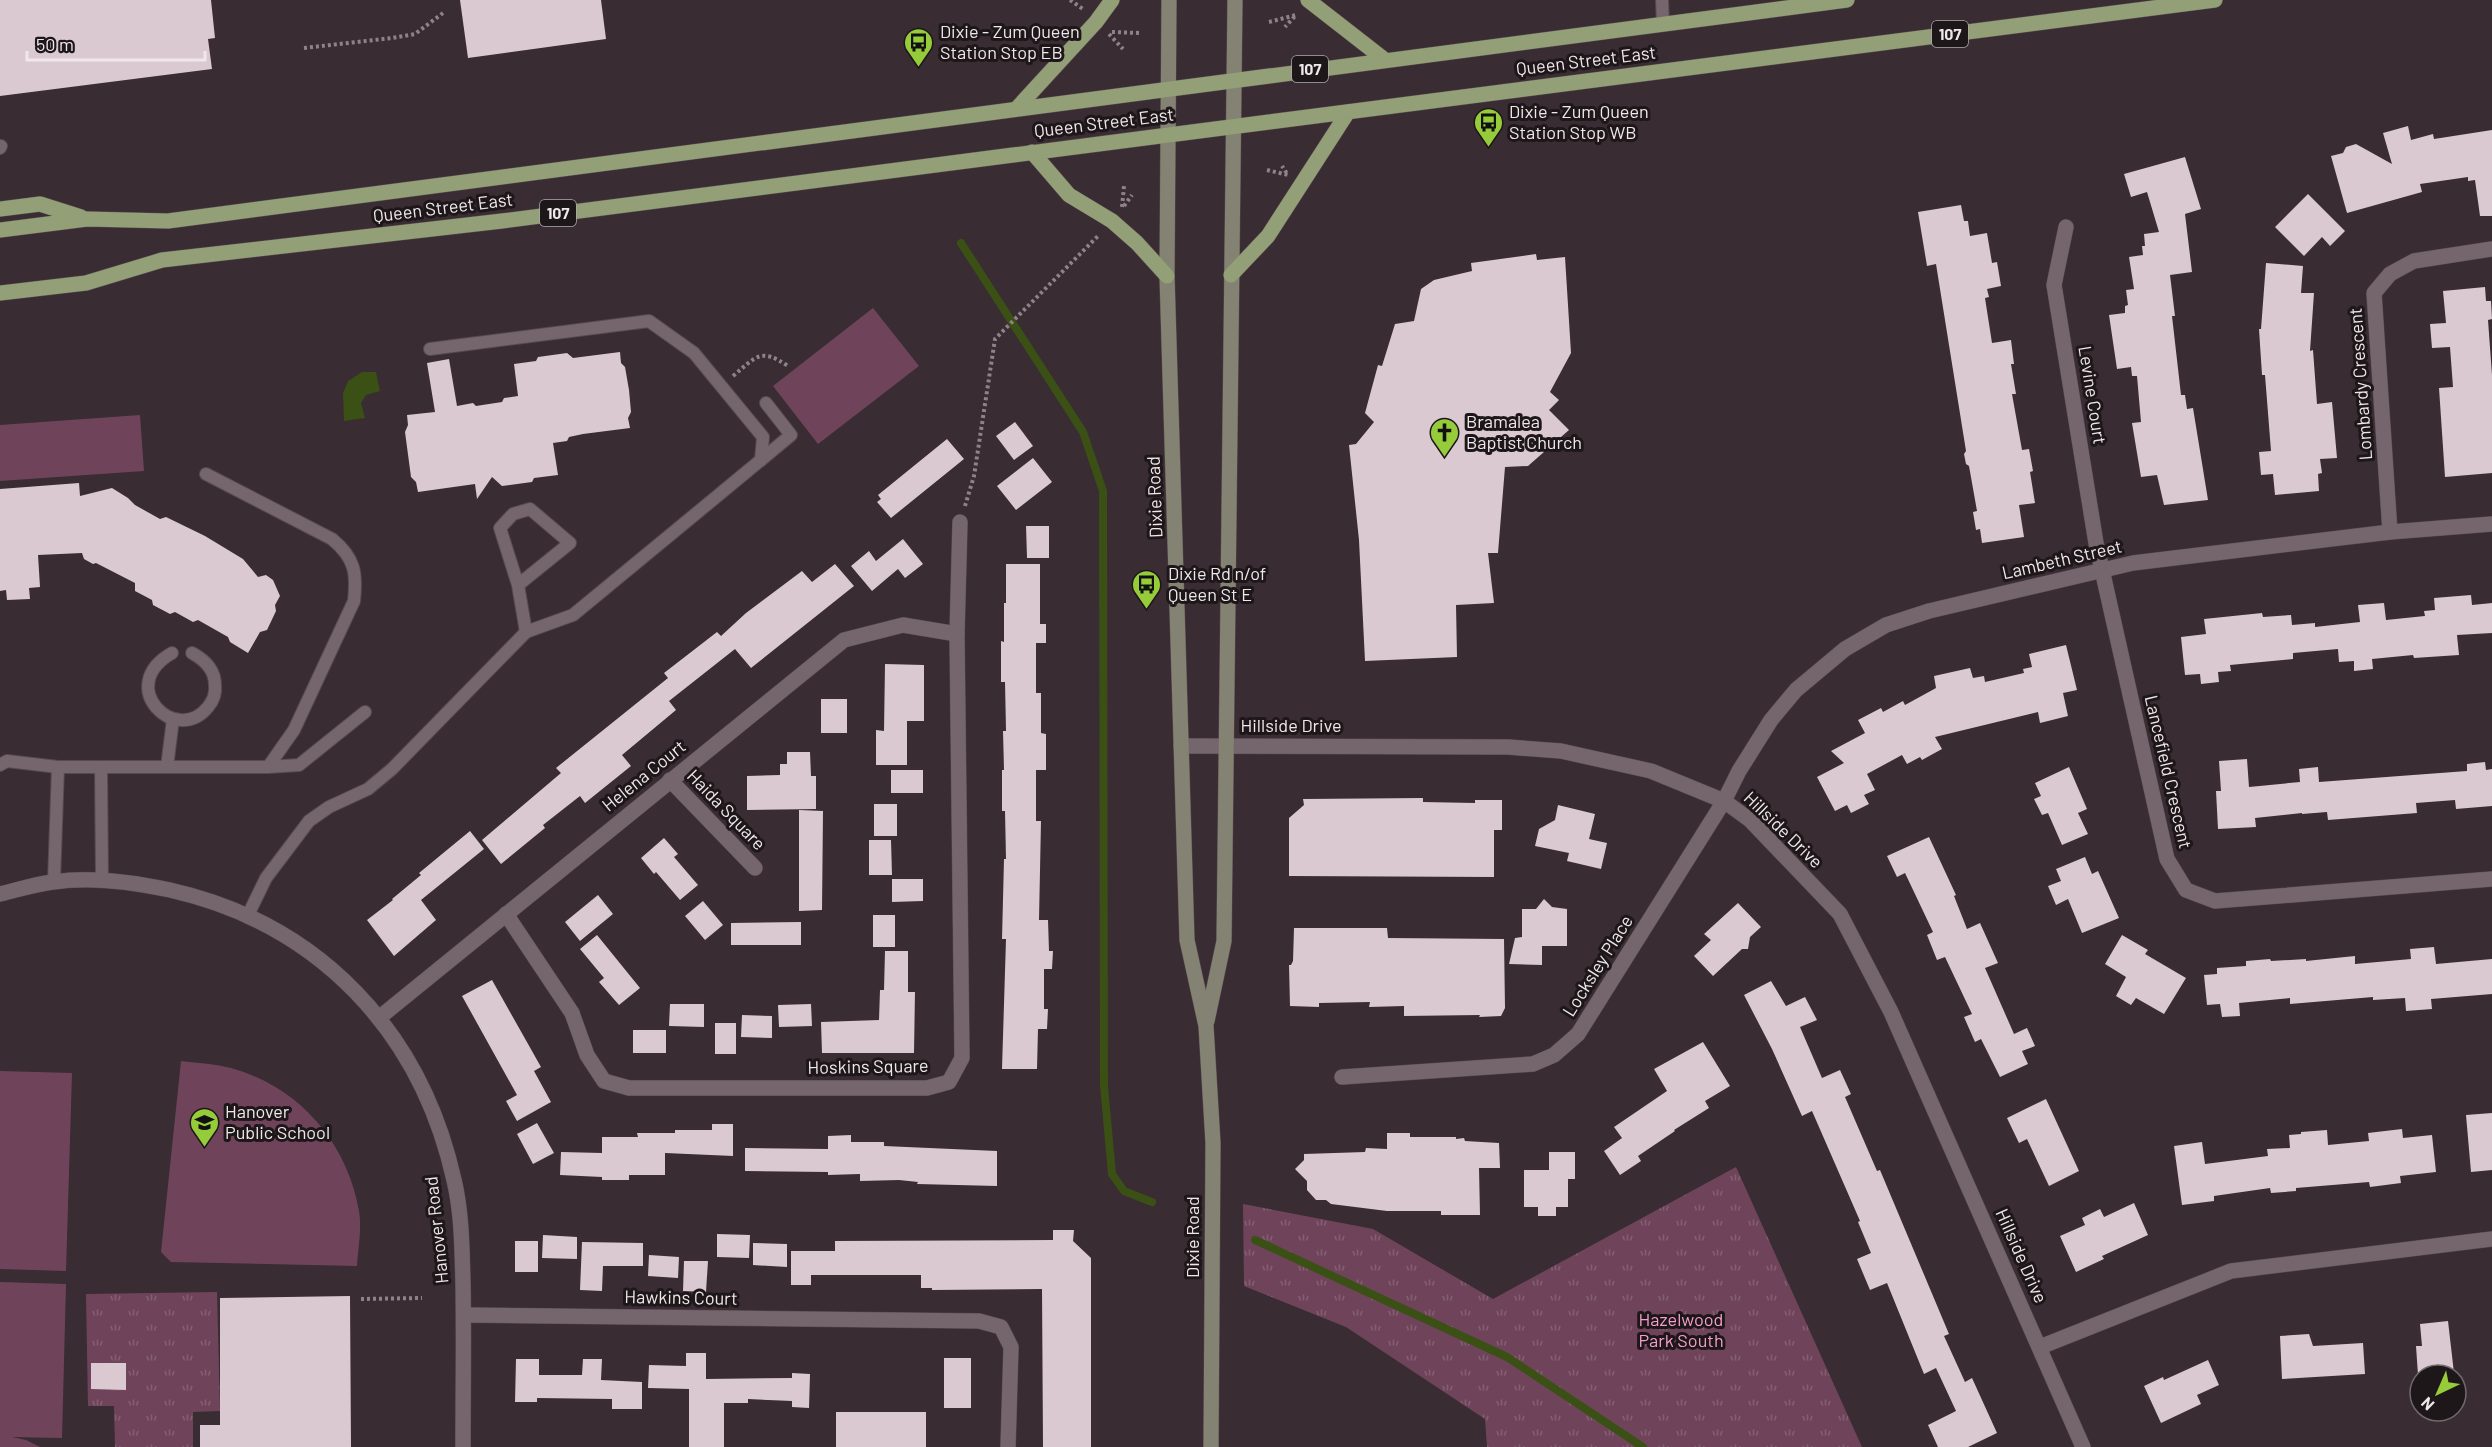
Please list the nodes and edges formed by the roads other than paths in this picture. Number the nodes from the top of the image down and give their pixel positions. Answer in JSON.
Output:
{"nodes":[{"id":1,"x":1113,"y":0,"type":"edge"},
{"id":2,"x":1169,"y":0,"type":"edge"},
{"id":3,"x":1235,"y":0,"type":"edge"},
{"id":4,"x":1308,"y":0,"type":"edge"},
{"id":5,"x":1662,"y":0,"type":"edge"},
{"id":6,"x":1847,"y":0,"type":"edge"},
{"id":7,"x":2215,"y":0,"type":"edge"},
{"id":8,"x":1663,"y":24,"type":"junction"},
{"id":9,"x":1385,"y":60,"type":"junction"},
{"id":10,"x":1234,"y":79,"type":"junction"},
{"id":11,"x":1168,"y":88,"type":"junction"},
{"id":12,"x":1018,"y":107,"type":"junction"},
{"id":13,"x":1348,"y":112,"type":"junction"},
{"id":14,"x":1234,"y":126,"type":"junction"},
{"id":15,"x":1167,"y":135,"type":"junction"},
{"id":16,"x":1032,"y":152,"type":"junction"},
{"id":17,"x":0,"y":209,"type":"edge"},
{"id":18,"x":87,"y":219,"type":"junction"},
{"id":19,"x":2066,"y":227,"type":"dead end"},
{"id":20,"x":0,"y":230,"type":"edge"},
{"id":21,"x":2492,"y":249,"type":"edge"},
{"id":22,"x":1232,"y":274,"type":"junction"},
{"id":23,"x":1167,"y":276,"type":"junction"},
{"id":24,"x":0,"y":293,"type":"edge"},
{"id":25,"x":430,"y":350,"type":"dead end"},
{"id":26,"x":766,"y":403,"type":"dead end"},
{"id":27,"x":761,"y":460,"type":"junction"},
{"id":28,"x":206,"y":474,"type":"dead end"},
{"id":29,"x":960,"y":522,"type":"road end"},
{"id":30,"x":2492,"y":524,"type":"edge"},
{"id":31,"x":2390,"y":532,"type":"junction"},
{"id":32,"x":2100,"y":569,"type":"junction"},
{"id":33,"x":518,"y":585,"type":"junction"},
{"id":34,"x":526,"y":632,"type":"junction"},
{"id":35,"x":957,"y":634,"type":"junction"},
{"id":36,"x":172,"y":652,"type":"dead end"},
{"id":37,"x":192,"y":653,"type":"dead end"},
{"id":38,"x":365,"y":712,"type":"dead end"},
{"id":39,"x":174,"y":719,"type":"junction"},
{"id":40,"x":1181,"y":746,"type":"junction"},
{"id":41,"x":1226,"y":746,"type":"junction"},
{"id":42,"x":2,"y":760,"type":"edge"},
{"id":43,"x":58,"y":767,"type":"junction"},
{"id":44,"x":101,"y":767,"type":"junction"},
{"id":45,"x":167,"y":767,"type":"junction"},
{"id":46,"x":268,"y":767,"type":"junction"},
{"id":47,"x":670,"y":780,"type":"junction"},
{"id":48,"x":1724,"y":801,"type":"junction"},
{"id":49,"x":755,"y":868,"type":"dead end"},
{"id":50,"x":2492,"y":879,"type":"edge"},
{"id":51,"x":102,"y":880,"type":"junction"},
{"id":52,"x":54,"y":881,"type":"junction"},
{"id":53,"x":0,"y":894,"type":"edge"},
{"id":54,"x":506,"y":914,"type":"junction"},
{"id":55,"x":248,"y":915,"type":"junction"},
{"id":56,"x":380,"y":1017,"type":"junction"},
{"id":57,"x":1206,"y":1026,"type":"junction"},
{"id":58,"x":1342,"y":1077,"type":"dead end"},
{"id":59,"x":2492,"y":1239,"type":"edge"},
{"id":60,"x":464,"y":1315,"type":"junction"},
{"id":61,"x":2040,"y":1347,"type":"junction"},
{"id":62,"x":463,"y":1447,"type":"edge"},
{"id":63,"x":1008,"y":1447,"type":"edge"},
{"id":64,"x":1211,"y":1447,"type":"edge"},
{"id":65,"x":2083,"y":1447,"type":"edge"}],
"edges":[{"from":1,"to":12,"type":"main road"},
{"from":2,"to":11,"type":"main road","name":"Dixie Road"},
{"from":3,"to":10,"type":"main road","name":"Dixie Road"},
{"from":4,"to":9,"type":"main road"},
{"from":5,"to":8,"type":"lane"},
{"from":6,"to":8,"type":"main road","name":"Queen Street East","number":"107"},
{"from":7,"to":13,"type":"main road","name":"Queen Street East","number":"107"},
{"from":8,"to":9,"type":"main road","name":"Queen Street East","number":"107"},
{"from":9,"to":10,"type":"main road","name":"Queen Street East","number":"107"},
{"from":10,"to":11,"type":"main road","name":"Queen Street East","number":"107"},
{"from":10,"to":14,"type":"main road","name":"Dixie Road"},
{"from":11,"to":12,"type":"main road","name":"Queen Street East","number":"107"},
{"from":11,"to":15,"type":"main road","name":"Dixie Road"},
{"from":12,"to":18,"type":"main road","name":"Queen Street East","number":"107"},
{"from":13,"to":14,"type":"main road","name":"Queen Street East","number":"107"},
{"from":13,"to":22,"type":"main road"},
{"from":14,"to":15,"type":"main road","name":"Queen Street East","number":"107"},
{"from":14,"to":22,"type":"main road","name":"Dixie Road"},
{"from":15,"to":16,"type":"main road","name":"Queen Street East","number":"107"},
{"from":15,"to":23,"type":"main road","name":"Dixie Road"},
{"from":16,"to":23,"type":"main road"},
{"from":16,"to":24,"type":"main road","name":"Queen Street East","number":"107"},
{"from":17,"to":18,"type":"main road"},
{"from":18,"to":20,"type":"main road","name":"Queen Street East","number":"107"},
{"from":19,"to":32,"type":"street","name":"Levine Court"},
{"from":21,"to":31,"type":"street","name":"Lombardy Crescent"},
{"from":22,"to":41,"type":"main road","name":"Dixie Road"},
{"from":23,"to":40,"type":"main road","name":"Dixie Road"},
{"from":25,"to":27,"type":"lane"},
{"from":26,"to":27,"type":"lane"},
{"from":27,"to":34,"type":"lane"},
{"from":28,"to":46,"type":"lane"},
{"from":29,"to":35,"type":"street"},
{"from":30,"to":31,"type":"street","name":"Lambeth Street"},
{"from":31,"to":32,"type":"street","name":"Lambeth Street"},
{"from":32,"to":48,"type":"street","name":"Lambeth Street"},
{"from":32,"to":50,"type":"street","name":"Lancefield Crescent"},
{"from":33,"to":33,"type":"lane"},
{"from":33,"to":34,"type":"lane"},
{"from":34,"to":55,"type":"lane"},
{"from":35,"to":47,"type":"street","name":"Helena Court"},
{"from":35,"to":54,"type":"street","name":"Hoskins Square"},
{"from":36,"to":39,"type":"lane"},
{"from":37,"to":39,"type":"lane"},
{"from":38,"to":46,"type":"lane"},
{"from":39,"to":45,"type":"lane"},
{"from":40,"to":41,"type":"street","name":"Hillside Drive"},
{"from":40,"to":57,"type":"main road","name":"Dixie Road"},
{"from":41,"to":48,"type":"street","name":"Hillside Drive"},
{"from":41,"to":57,"type":"main road","name":"Dixie Road"},
{"from":42,"to":43,"type":"lane"},
{"from":43,"to":44,"type":"lane"},
{"from":43,"to":52,"type":"lane"},
{"from":44,"to":45,"type":"lane"},
{"from":44,"to":51,"type":"lane"},
{"from":45,"to":46,"type":"lane"},
{"from":47,"to":49,"type":"street","name":"Haida Square"},
{"from":47,"to":54,"type":"street","name":"Helena Court"},
{"from":48,"to":58,"type":"street","name":"Locksley Place"},
{"from":48,"to":61,"type":"street","name":"Hillside Drive"},
{"from":51,"to":52,"type":"street","name":"Hanover Road"},
{"from":51,"to":55,"type":"street","name":"Hanover Road"},
{"from":52,"to":53,"type":"street","name":"Hanover Road"},
{"from":54,"to":56,"type":"street","name":"Helena Court"},
{"from":55,"to":56,"type":"street","name":"Hanover Road"},
{"from":56,"to":60,"type":"street","name":"Hanover Road"},
{"from":57,"to":64,"type":"main road","name":"Dixie Road"},
{"from":59,"to":61,"type":"street"},
{"from":60,"to":62,"type":"street","name":"Hanover Road"},
{"from":60,"to":63,"type":"street","name":"Hawkins Court"},
{"from":61,"to":65,"type":"street","name":"Hillside Drive"}]}
